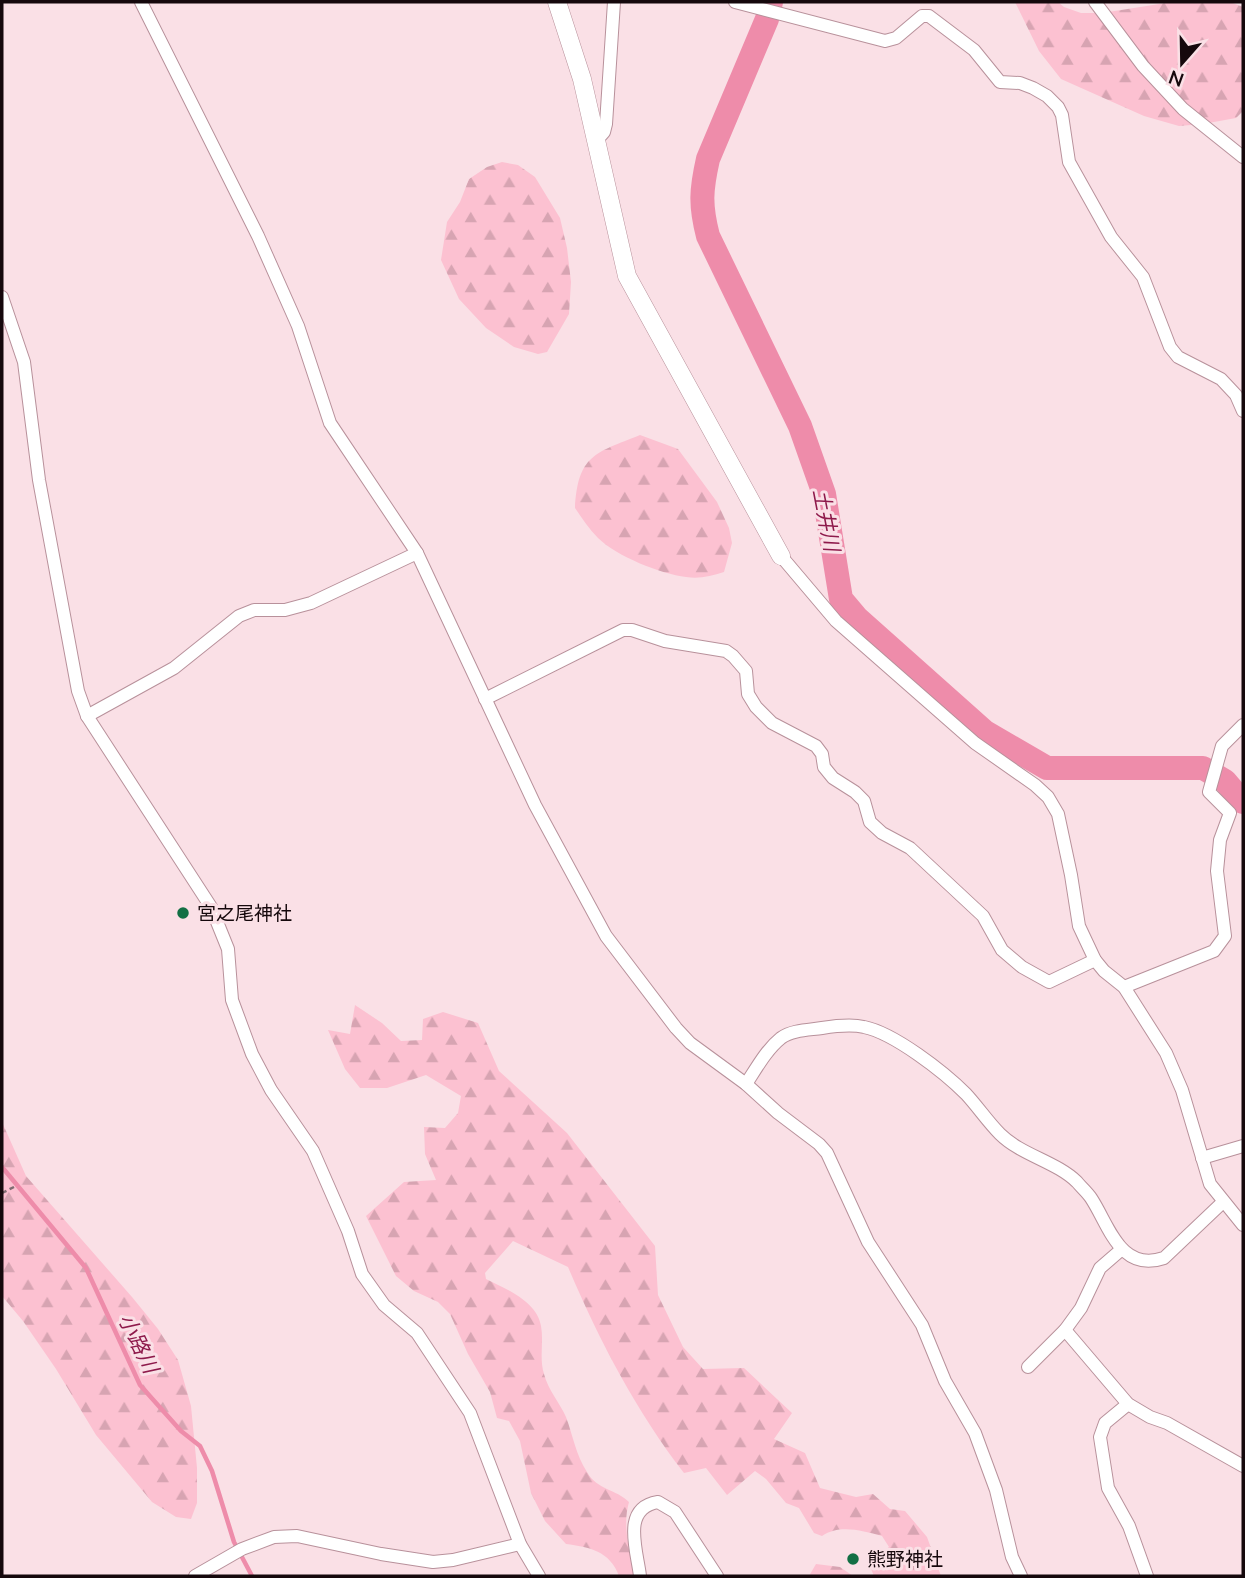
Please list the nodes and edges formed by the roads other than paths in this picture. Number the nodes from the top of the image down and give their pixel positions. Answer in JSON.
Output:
{"nodes":[{"id":1,"x":141,"y":2,"type":"edge"},
{"id":2,"x":557,"y":2,"type":"edge"},
{"id":3,"x":614,"y":2,"type":"edge"},
{"id":4,"x":735,"y":2,"type":"edge"},
{"id":5,"x":1095,"y":2,"type":"edge"},
{"id":6,"x":596,"y":141,"type":"junction"},
{"id":7,"x":1243,"y":157,"type":"edge"},
{"id":8,"x":2,"y":297,"type":"edge"},
{"id":9,"x":1243,"y":411,"type":"edge"},
{"id":10,"x":417,"y":552,"type":"junction"},
{"id":11,"x":781,"y":556,"type":"joint"},
{"id":12,"x":485,"y":699,"type":"junction"},
{"id":13,"x":87,"y":716,"type":"junction"},
{"id":14,"x":1243,"y":725,"type":"edge"},
{"id":15,"x":1095,"y":960,"type":"junction"},
{"id":16,"x":1124,"y":987,"type":"junction"},
{"id":17,"x":746,"y":1084,"type":"junction"},
{"id":18,"x":1243,"y":1146,"type":"edge"},
{"id":19,"x":1202,"y":1158,"type":"junction"},
{"id":20,"x":1223,"y":1202,"type":"junction"},
{"id":21,"x":1243,"y":1225,"type":"edge"},
{"id":22,"x":1122,"y":1249,"type":"junction"},
{"id":23,"x":1065,"y":1330,"type":"junction"},
{"id":24,"x":1028,"y":1367,"type":"dead end"},
{"id":25,"x":1128,"y":1404,"type":"junction"},
{"id":26,"x":1243,"y":1466,"type":"edge"},
{"id":27,"x":520,"y":1544,"type":"junction"},
{"id":28,"x":433,"y":1562,"type":"junction"},
{"id":29,"x":195,"y":1576,"type":"edge"},
{"id":30,"x":435,"y":1576,"type":"edge"},
{"id":31,"x":539,"y":1576,"type":"edge"},
{"id":32,"x":640,"y":1576,"type":"edge"},
{"id":33,"x":717,"y":1576,"type":"edge"},
{"id":34,"x":1021,"y":1576,"type":"edge"},
{"id":35,"x":1147,"y":1576,"type":"edge"}],
"edges":[{"from":1,"to":10,"type":"street"},
{"from":2,"to":6,"type":"street"},
{"from":3,"to":6,"type":"street"},
{"from":4,"to":9,"type":"street"},
{"from":5,"to":7,"type":"street"},
{"from":6,"to":11,"type":"street"},
{"from":8,"to":13,"type":"street"},
{"from":10,"to":12,"type":"street"},
{"from":10,"to":13,"type":"street"},
{"from":11,"to":15,"type":"street"},
{"from":12,"to":15,"type":"street"},
{"from":12,"to":17,"type":"street"},
{"from":13,"to":27,"type":"street"},
{"from":14,"to":16,"type":"street"},
{"from":15,"to":16,"type":"street"},
{"from":16,"to":19,"type":"street"},
{"from":17,"to":22,"type":"street"},
{"from":17,"to":34,"type":"street"},
{"from":18,"to":19,"type":"street"},
{"from":19,"to":20,"type":"street"},
{"from":20,"to":21,"type":"street"},
{"from":20,"to":22,"type":"street"},
{"from":22,"to":23,"type":"street"},
{"from":23,"to":24,"type":"street"},
{"from":23,"to":25,"type":"street"},
{"from":25,"to":26,"type":"street"},
{"from":25,"to":35,"type":"street"},
{"from":27,"to":28,"type":"street"},
{"from":27,"to":31,"type":"street"},
{"from":28,"to":29,"type":"street"},
{"from":28,"to":30,"type":"street"},
{"from":32,"to":33,"type":"street"}]}
